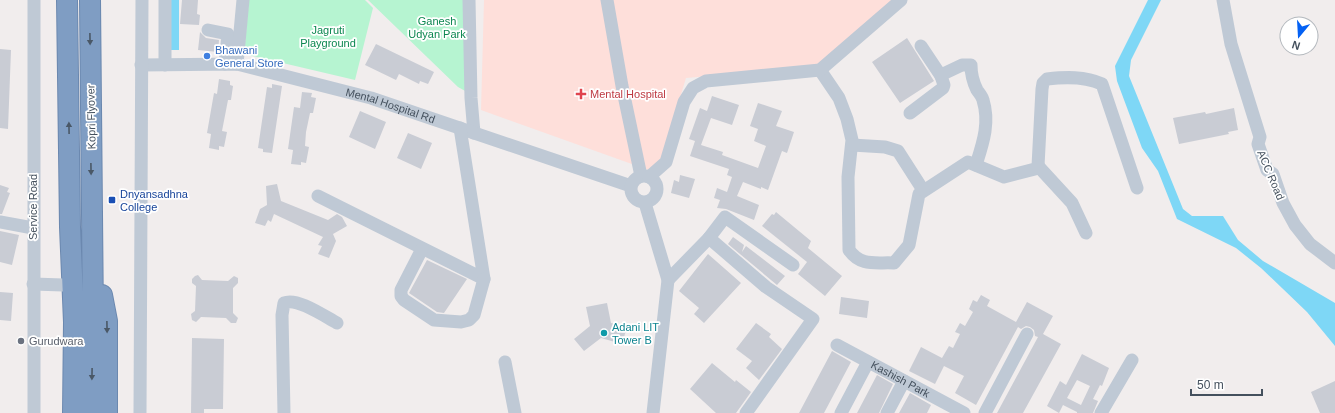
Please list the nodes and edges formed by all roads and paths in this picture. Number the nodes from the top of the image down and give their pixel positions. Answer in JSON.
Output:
{"nodes":[{"id":1,"x":34,"y":0,"type":"edge"},
{"id":2,"x":67,"y":0,"type":"edge"},
{"id":3,"x":90,"y":0,"type":"edge"},
{"id":4,"x":142,"y":0,"type":"edge"},
{"id":5,"x":165,"y":0,"type":"edge"},
{"id":6,"x":243,"y":0,"type":"edge"},
{"id":7,"x":469,"y":0,"type":"edge"},
{"id":8,"x":607,"y":0,"type":"edge"},
{"id":9,"x":901,"y":0,"type":"edge"},
{"id":10,"x":1223,"y":0,"type":"edge"},
{"id":11,"x":208,"y":30,"type":"dead end"},
{"id":12,"x":921,"y":46,"type":"dead end"},
{"id":13,"x":231,"y":64,"type":"junction"},
{"id":14,"x":141,"y":65,"type":"junction"},
{"id":15,"x":165,"y":65,"type":"junction"},
{"id":16,"x":820,"y":70,"type":"junction"},
{"id":17,"x":941,"y":76,"type":"junction"},
{"id":18,"x":910,"y":113,"type":"dead end"},
{"id":19,"x":460,"y":128,"type":"junction"},
{"id":20,"x":474,"y":133,"type":"junction"},
{"id":21,"x":852,"y":146,"type":"junction"},
{"id":22,"x":976,"y":165,"type":"junction"},
{"id":23,"x":1038,"y":166,"type":"junction"},
{"id":24,"x":645,"y":177,"type":"junction"},
{"id":25,"x":631,"y":186,"type":"junction"},
{"id":26,"x":1137,"y":188,"type":"dead end"},
{"id":27,"x":924,"y":190,"type":"junction"},
{"id":28,"x":318,"y":196,"type":"dead end"},
{"id":29,"x":645,"y":203,"type":"junction"},
{"id":30,"x":0,"y":222,"type":"edge"},
{"id":31,"x":70,"y":227,"type":"junction"},
{"id":32,"x":33,"y":228,"type":"junction"},
{"id":33,"x":92,"y":233,"type":"junction"},
{"id":34,"x":1086,"y":233,"type":"dead end"},
{"id":35,"x":709,"y":238,"type":"junction"},
{"id":36,"x":422,"y":249,"type":"junction"},
{"id":37,"x":1333,"y":257,"type":"edge"},
{"id":38,"x":793,"y":265,"type":"dead end"},
{"id":39,"x":484,"y":279,"type":"junction"},
{"id":40,"x":668,"y":280,"type":"junction"},
{"id":41,"x":33,"y":284,"type":"junction"},
{"id":42,"x":63,"y":285,"type":"junction"},
{"id":43,"x":84,"y":322,"type":"junction"},
{"id":44,"x":337,"y":323,"type":"dead end"},
{"id":45,"x":1028,"y":334,"type":"dead end"},
{"id":46,"x":837,"y":345,"type":"dead end"},
{"id":47,"x":1132,"y":360,"type":"dead end"},
{"id":48,"x":505,"y":362,"type":"dead end"},
{"id":49,"x":868,"y":362,"type":"junction"},
{"id":50,"x":904,"y":381,"type":"junction"},
{"id":51,"x":942,"y":408,"type":"edge"},
{"id":52,"x":34,"y":413,"type":"edge"},
{"id":53,"x":61,"y":413,"type":"edge"},
{"id":54,"x":73,"y":413,"type":"edge"},
{"id":55,"x":91,"y":413,"type":"edge"},
{"id":56,"x":107,"y":413,"type":"edge"},
{"id":57,"x":140,"y":413,"type":"edge"},
{"id":58,"x":284,"y":413,"type":"edge"},
{"id":59,"x":515,"y":413,"type":"edge"},
{"id":60,"x":653,"y":413,"type":"edge"},
{"id":61,"x":746,"y":413,"type":"edge"},
{"id":62,"x":841,"y":413,"type":"edge"},
{"id":63,"x":887,"y":413,"type":"edge"},
{"id":64,"x":964,"y":413,"type":"edge"},
{"id":65,"x":985,"y":413,"type":"edge"},
{"id":66,"x":1101,"y":413,"type":"edge"}],
"edges":[{"from":1,"to":32,"type":"street","name":"Service Road"},
{"from":31,"to":2,"type":"highway","name":"Kopri Flyover","one_way":true},
{"from":3,"to":33,"type":"highway","name":"Kopri Flyover","one_way":true},
{"from":4,"to":14,"type":"street"},
{"from":5,"to":15,"type":"street"},
{"from":6,"to":13,"type":"street"},
{"from":7,"to":20,"type":"street"},
{"from":8,"to":24,"type":"street"},
{"from":9,"to":16,"type":"street"},
{"from":10,"to":37,"type":"street","name":"ACC Road"},
{"from":11,"to":13,"type":"street"},
{"from":12,"to":17,"type":"street"},
{"from":13,"to":15,"type":"street","name":"Mental Hospital Rd"},
{"from":13,"to":19,"type":"street","name":"Mental Hospital Rd"},
{"from":14,"to":15,"type":"street","name":"Mental Hospital Rd"},
{"from":14,"to":57,"type":"street"},
{"from":16,"to":21,"type":"street"},
{"from":16,"to":24,"type":"street"},
{"from":17,"to":18,"type":"street"},
{"from":17,"to":22,"type":"street"},
{"from":19,"to":20,"type":"street","name":"Mental Hospital Rd"},
{"from":19,"to":39,"type":"street"},
{"from":20,"to":25,"type":"street","name":"Mental Hospital Rd"},
{"from":21,"to":27,"type":"street"},
{"from":21,"to":27,"type":"street"},
{"from":22,"to":23,"type":"street"},
{"from":22,"to":27,"type":"street"},
{"from":23,"to":26,"type":"street"},
{"from":23,"to":34,"type":"street"},
{"from":24,"to":25,"type":"street"},
{"from":24,"to":29,"type":"street"},
{"from":25,"to":29,"type":"street"},
{"from":28,"to":36,"type":"street"},
{"from":29,"to":40,"type":"street"},
{"from":30,"to":32,"type":"street"},
{"from":31,"to":42,"type":"highway"},
{"from":31,"to":43,"type":"highway"},
{"from":32,"to":41,"type":"street","name":"Service Road"},
{"from":33,"to":43,"type":"highway"},
{"from":33,"to":56,"type":"highway","one_way":true},
{"from":35,"to":38,"type":"street"},
{"from":35,"to":40,"type":"street"},
{"from":35,"to":61,"type":"street"},
{"from":36,"to":39,"type":"street"},
{"from":36,"to":39,"type":"street"},
{"from":40,"to":60,"type":"street"},
{"from":41,"to":42,"type":"street"},
{"from":41,"to":52,"type":"street","name":"Service Road"},
{"from":42,"to":53,"type":"highway"},
{"from":43,"to":54,"type":"highway"},
{"from":43,"to":55,"type":"highway","one_way":true},
{"from":44,"to":58,"type":"street"},
{"from":45,"to":65,"type":"street"},
{"from":46,"to":49,"type":"street","name":"Kashish Park"},
{"from":47,"to":66,"type":"street"},
{"from":48,"to":59,"type":"street"},
{"from":49,"to":50,"type":"street","name":"Kashish Park"},
{"from":49,"to":62,"type":"street"},
{"from":50,"to":51,"type":"street","name":"Kashish Park"},
{"from":50,"to":63,"type":"street"},
{"from":51,"to":64,"type":"street","name":"Kashish Park"}]}
